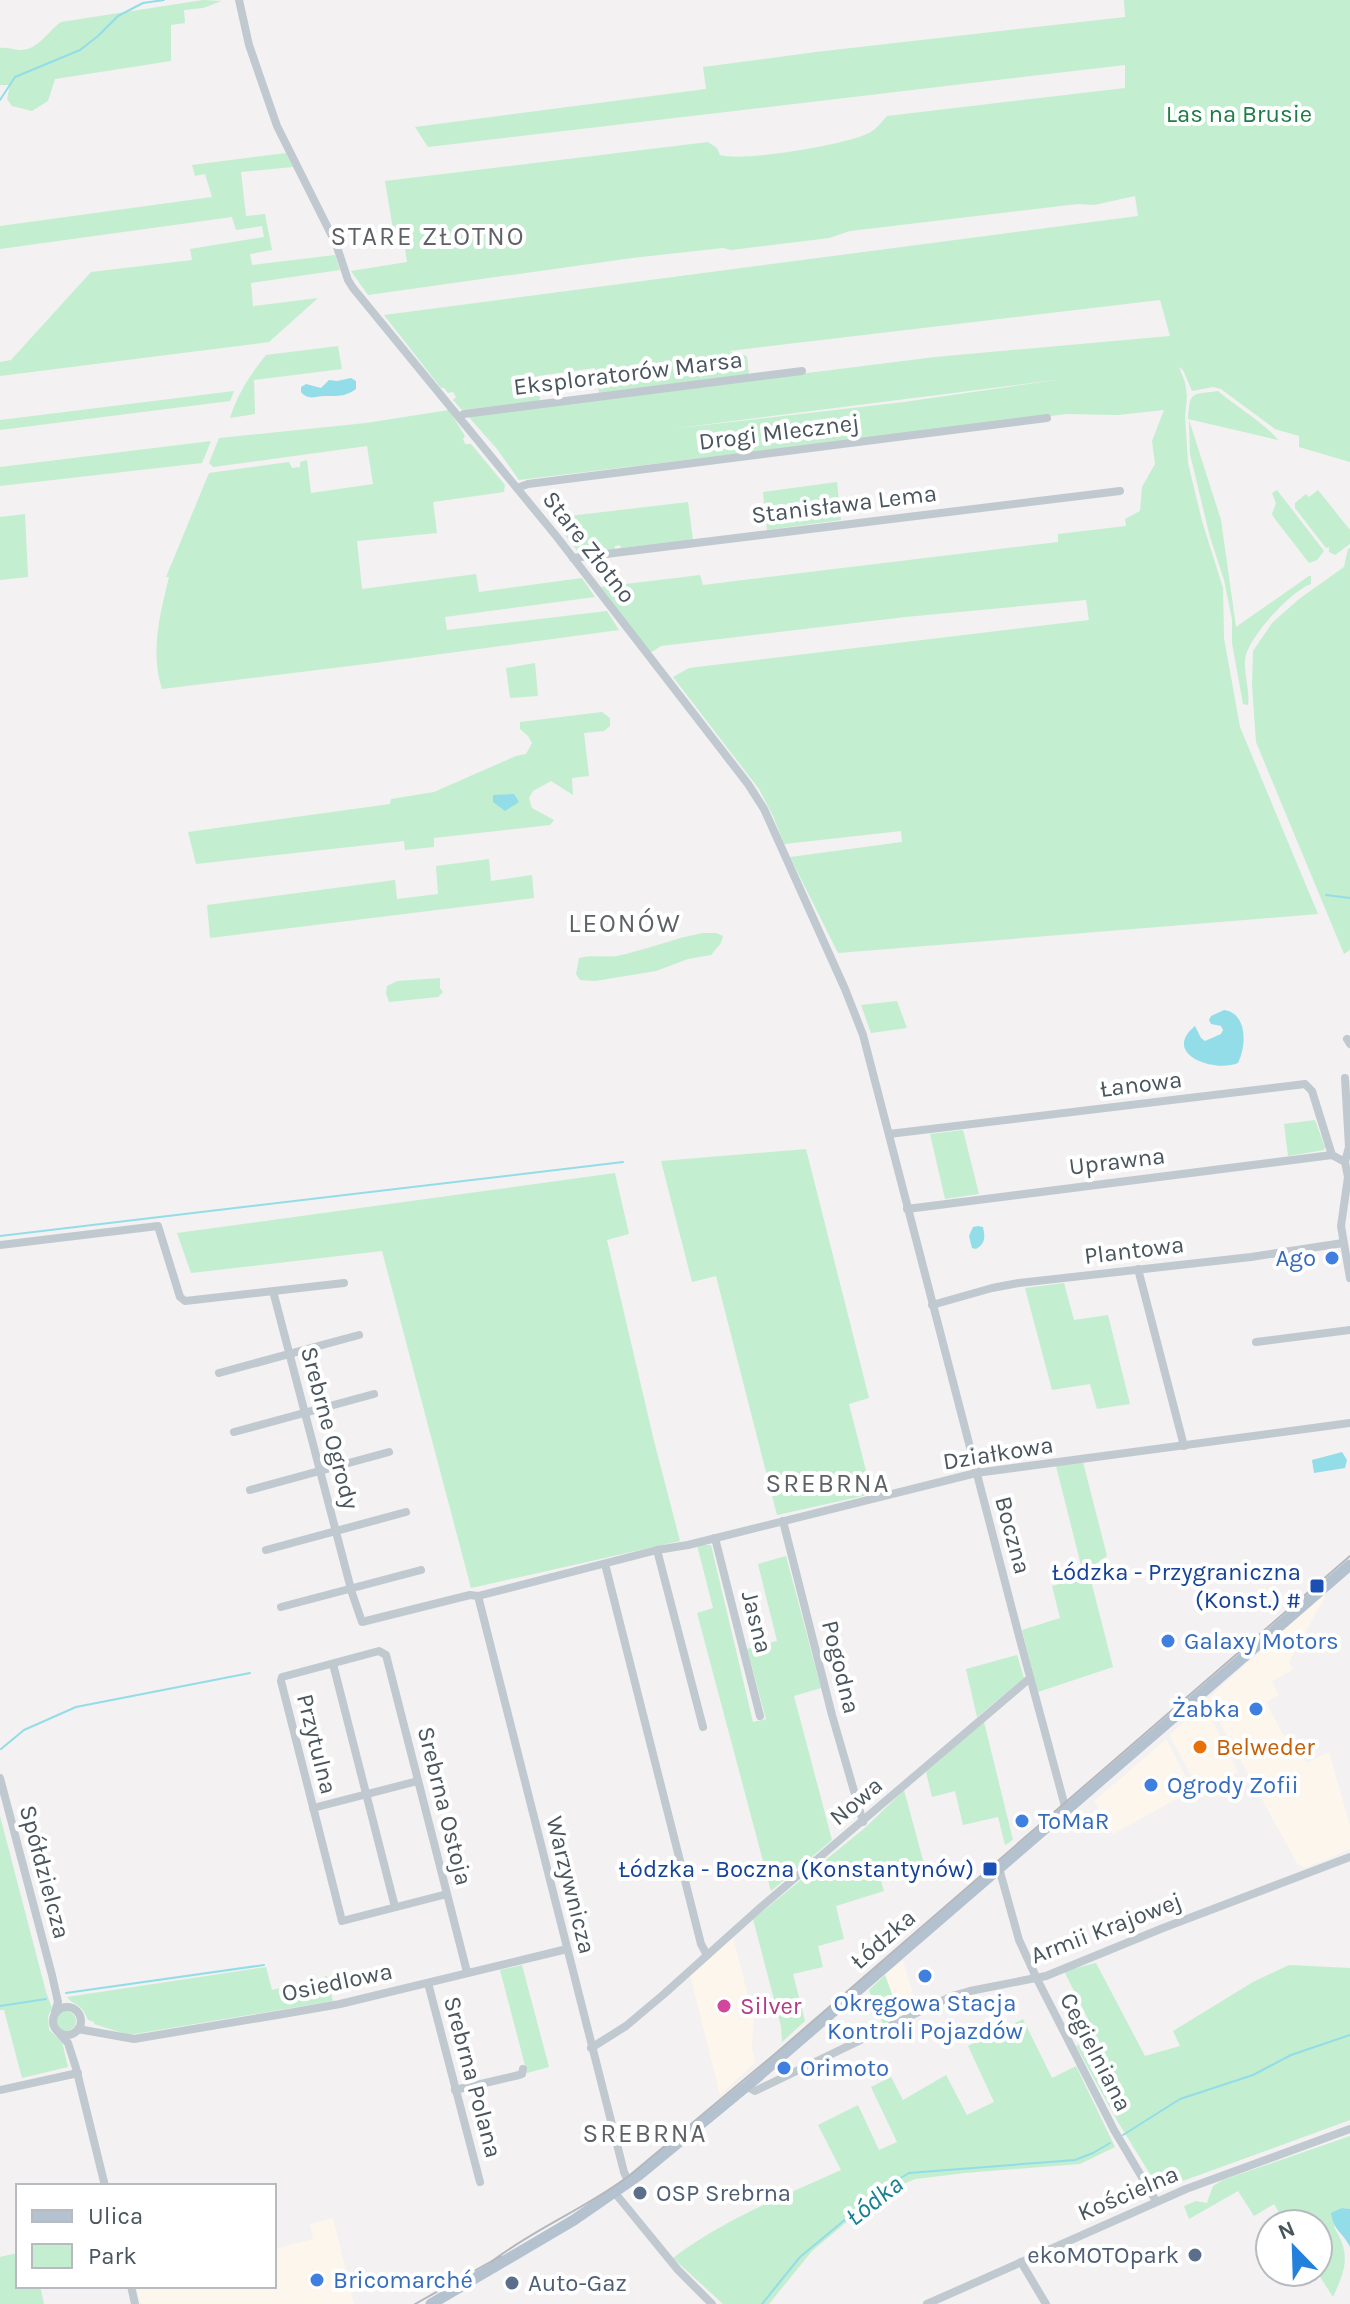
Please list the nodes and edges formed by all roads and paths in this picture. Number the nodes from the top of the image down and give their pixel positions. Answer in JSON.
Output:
{"nodes":[{"id":1,"x":239,"y":0,"type":"edge"},
{"id":2,"x":802,"y":371,"type":"dead end"},
{"id":3,"x":459,"y":417,"type":"junction"},
{"id":4,"x":1047,"y":418,"type":"dead end"},
{"id":5,"x":517,"y":488,"type":"junction"},
{"id":6,"x":1120,"y":491,"type":"dead end"},
{"id":7,"x":573,"y":558,"type":"junction"},
{"id":8,"x":1345,"y":1078,"type":"dead end"},
{"id":9,"x":889,"y":1132,"type":"junction"},
{"id":10,"x":1332,"y":1155,"type":"junction"},
{"id":11,"x":1345,"y":1162,"type":"junction"},
{"id":12,"x":907,"y":1209,"type":"junction"},
{"id":13,"x":1343,"y":1243,"type":"junction"},
{"id":14,"x":0,"y":1245,"type":"edge"},
{"id":15,"x":1138,"y":1269,"type":"junction"},
{"id":16,"x":1350,"y":1278,"type":"edge"},
{"id":17,"x":344,"y":1283,"type":"dead end"},
{"id":18,"x":273,"y":1291,"type":"junction"},
{"id":19,"x":932,"y":1305,"type":"junction"},
{"id":20,"x":1350,"y":1330,"type":"edge"},
{"id":21,"x":359,"y":1335,"type":"dead end"},
{"id":22,"x":1256,"y":1342,"type":"dead end"},
{"id":23,"x":290,"y":1354,"type":"junction"},
{"id":24,"x":219,"y":1373,"type":"dead end"},
{"id":25,"x":374,"y":1394,"type":"dead end"},
{"id":26,"x":305,"y":1413,"type":"junction"},
{"id":27,"x":1350,"y":1423,"type":"edge"},
{"id":28,"x":234,"y":1432,"type":"dead end"},
{"id":29,"x":1184,"y":1446,"type":"junction"},
{"id":30,"x":389,"y":1452,"type":"dead end"},
{"id":31,"x":320,"y":1471,"type":"junction"},
{"id":32,"x":976,"y":1473,"type":"junction"},
{"id":33,"x":250,"y":1490,"type":"dead end"},
{"id":34,"x":406,"y":1512,"type":"dead end"},
{"id":35,"x":783,"y":1521,"type":"junction"},
{"id":36,"x":336,"y":1531,"type":"junction"},
{"id":37,"x":715,"y":1538,"type":"junction"},
{"id":38,"x":266,"y":1550,"type":"dead end"},
{"id":39,"x":657,"y":1550,"type":"junction"},
{"id":40,"x":605,"y":1564,"type":"junction"},
{"id":41,"x":1350,"y":1565,"type":"edge"},
{"id":42,"x":421,"y":1570,"type":"dead end"},
{"id":43,"x":351,"y":1588,"type":"junction"},
{"id":44,"x":478,"y":1596,"type":"junction"},
{"id":45,"x":281,"y":1607,"type":"dead end"},
{"id":46,"x":382,"y":1651,"type":"joint"},
{"id":47,"x":333,"y":1664,"type":"junction"},
{"id":48,"x":1030,"y":1678,"type":"junction"},
{"id":49,"x":760,"y":1716,"type":"dead end"},
{"id":50,"x":703,"y":1727,"type":"dead end"},
{"id":51,"x":0,"y":1778,"type":"edge"},
{"id":52,"x":418,"y":1781,"type":"junction"},
{"id":53,"x":366,"y":1794,"type":"junction"},
{"id":54,"x":313,"y":1808,"type":"junction"},
{"id":55,"x":1066,"y":1810,"type":"junction"},
{"id":56,"x":863,"y":1822,"type":"junction"},
{"id":57,"x":1350,"y":1857,"type":"edge"},
{"id":58,"x":999,"y":1868,"type":"junction"},
{"id":59,"x":447,"y":1894,"type":"junction"},
{"id":60,"x":395,"y":1907,"type":"junction"},
{"id":61,"x":567,"y":1949,"type":"junction"},
{"id":62,"x":707,"y":1955,"type":"junction"},
{"id":63,"x":467,"y":1972,"type":"junction"},
{"id":64,"x":52,"y":1975,"type":"junction"},
{"id":65,"x":1036,"y":1977,"type":"junction"},
{"id":66,"x":428,"y":1983,"type":"junction"},
{"id":67,"x":55,"y":2012,"type":"junction"},
{"id":68,"x":77,"y":2012,"type":"junction"},
{"id":69,"x":77,"y":2030,"type":"junction"},
{"id":70,"x":89,"y":2032,"type":"junction"},
{"id":71,"x":59,"y":2033,"type":"junction"},
{"id":72,"x":114,"y":2036,"type":"junction"},
{"id":73,"x":74,"y":2045,"type":"junction"},
{"id":74,"x":591,"y":2048,"type":"junction"},
{"id":75,"x":523,"y":2069,"type":"dead end"},
{"id":76,"x":77,"y":2070,"type":"junction"},
{"id":77,"x":746,"y":2086,"type":"junction"},
{"id":78,"x":0,"y":2090,"type":"edge"},
{"id":79,"x":455,"y":2090,"type":"junction"},
{"id":80,"x":1350,"y":2129,"type":"edge"},
{"id":81,"x":480,"y":2182,"type":"dead end"},
{"id":82,"x":629,"y":2183,"type":"junction"},
{"id":83,"x":105,"y":2184,"type":"edge"},
{"id":84,"x":615,"y":2193,"type":"junction"},
{"id":85,"x":1156,"y":2201,"type":"junction"},
{"id":86,"x":1021,"y":2262,"type":"junction"},
{"id":87,"x":431,"y":2304,"type":"edge"},
{"id":88,"x":712,"y":2304,"type":"edge"},
{"id":89,"x":927,"y":2304,"type":"edge"},
{"id":90,"x":1046,"y":2304,"type":"edge"}],
"edges":[{"from":1,"to":3,"type":"street","name":"Stare Złotno"},
{"from":2,"to":3,"type":"street","name":"Eksploratorów Marsa"},
{"from":3,"to":5,"type":"street","name":"Stare Złotno"},
{"from":4,"to":5,"type":"street","name":"Drogi Mlecznej"},
{"from":5,"to":7,"type":"street","name":"Stare Złotno"},
{"from":6,"to":7,"type":"street","name":"Stanisława Lema"},
{"from":7,"to":9,"type":"street","name":"Stare Złotno"},
{"from":8,"to":11,"type":"street"},
{"from":9,"to":10,"type":"street","name":"Łanowa"},
{"from":9,"to":12,"type":"street","name":"Boczna"},
{"from":10,"to":11,"type":"street"},
{"from":10,"to":12,"type":"street","name":"Uprawna"},
{"from":11,"to":13,"type":"street"},
{"from":12,"to":19,"type":"street","name":"Boczna"},
{"from":13,"to":15,"type":"street","name":"Plantowa"},
{"from":13,"to":16,"type":"street"},
{"from":14,"to":18,"type":"street"},
{"from":15,"to":19,"type":"street","name":"Plantowa"},
{"from":15,"to":29,"type":"street"},
{"from":17,"to":18,"type":"street"},
{"from":18,"to":23,"type":"street","name":"Srebrne Ogrody"},
{"from":19,"to":32,"type":"street","name":"Boczna"},
{"from":20,"to":22,"type":"street"},
{"from":21,"to":23,"type":"street"},
{"from":23,"to":24,"type":"street"},
{"from":23,"to":26,"type":"street","name":"Srebrne Ogrody"},
{"from":25,"to":26,"type":"street"},
{"from":26,"to":28,"type":"street"},
{"from":26,"to":31,"type":"street","name":"Srebrne Ogrody"},
{"from":27,"to":29,"type":"street","name":"Działkowa"},
{"from":29,"to":32,"type":"street","name":"Działkowa"},
{"from":30,"to":31,"type":"street"},
{"from":31,"to":33,"type":"street"},
{"from":31,"to":36,"type":"street","name":"Srebrne Ogrody"},
{"from":32,"to":35,"type":"street","name":"Działkowa"},
{"from":32,"to":48,"type":"street","name":"Boczna"},
{"from":34,"to":36,"type":"street"},
{"from":35,"to":37,"type":"street","name":"Działkowa"},
{"from":35,"to":56,"type":"street","name":"Pogodna"},
{"from":36,"to":38,"type":"street"},
{"from":36,"to":43,"type":"street","name":"Srebrne Ogrody"},
{"from":37,"to":39,"type":"street","name":"Działkowa"},
{"from":37,"to":49,"type":"street","name":"Jasna"},
{"from":39,"to":40,"type":"street","name":"Działkowa"},
{"from":39,"to":50,"type":"street"},
{"from":40,"to":44,"type":"street","name":"Działkowa"},
{"from":40,"to":62,"type":"street"},
{"from":41,"to":55,"type":"main road","name":"Łódzka"},
{"from":42,"to":43,"type":"street"},
{"from":43,"to":44,"type":"street","name":"Srebrne Ogrody"},
{"from":43,"to":45,"type":"street"},
{"from":44,"to":61,"type":"street","name":"Warzywnicza"},
{"from":46,"to":47,"type":"street","name":"Przytulna"},
{"from":46,"to":52,"type":"street","name":"Srebrna Ostoja"},
{"from":47,"to":53,"type":"street"},
{"from":47,"to":54,"type":"street","name":"Przytulna"},
{"from":48,"to":55,"type":"street","name":"Boczna"},
{"from":48,"to":56,"type":"street","name":"Nowa"},
{"from":51,"to":64,"type":"street","name":"Spółdzielcza"},
{"from":52,"to":53,"type":"street"},
{"from":52,"to":59,"type":"street","name":"Srebrna Ostoja"},
{"from":53,"to":54,"type":"street"},
{"from":53,"to":60,"type":"street"},
{"from":54,"to":60,"type":"street","name":"Przytulna"},
{"from":55,"to":58,"type":"main road","name":"Łódzka"},
{"from":56,"to":62,"type":"street","name":"Nowa"},
{"from":57,"to":65,"type":"street","name":"Armii Krajowej"},
{"from":58,"to":65,"type":"street","name":"Cegielniana"},
{"from":58,"to":77,"type":"main road","name":"Łódzka"},
{"from":59,"to":60,"type":"street"},
{"from":59,"to":63,"type":"street","name":"Srebrna Ostoja"},
{"from":61,"to":63,"type":"street","name":"Osiedlowa"},
{"from":61,"to":74,"type":"street","name":"Warzywnicza"},
{"from":62,"to":74,"type":"street","name":"Nowa"},
{"from":63,"to":66,"type":"street","name":"Osiedlowa"},
{"from":64,"to":67,"type":"street"},
{"from":64,"to":68,"type":"street"},
{"from":65,"to":77,"type":"street","name":"Armii Krajowej"},
{"from":65,"to":85,"type":"street","name":"Cegielniana"},
{"from":66,"to":72,"type":"street","name":"Osiedlowa"},
{"from":66,"to":79,"type":"street","name":"Srebrna Polana"},
{"from":67,"to":68,"type":"street"},
{"from":67,"to":71,"type":"street"},
{"from":68,"to":69,"type":"street"},
{"from":68,"to":72,"type":"street"},
{"from":69,"to":70,"type":"street","name":"Osiedlowa"},
{"from":69,"to":71,"type":"street"},
{"from":69,"to":73,"type":"street"},
{"from":70,"to":72,"type":"street","name":"Osiedlowa"},
{"from":70,"to":73,"type":"street"},
{"from":71,"to":76,"type":"street"},
{"from":73,"to":76,"type":"street"},
{"from":74,"to":82,"type":"street","name":"Warzywnicza"},
{"from":75,"to":79,"type":"street"},
{"from":76,"to":78,"type":"street"},
{"from":76,"to":83,"type":"street"},
{"from":77,"to":82,"type":"main road","name":"Łódzka"},
{"from":79,"to":81,"type":"street","name":"Srebrna Polana"},
{"from":80,"to":85,"type":"street","name":"Kościelna"},
{"from":82,"to":84,"type":"main road","name":"Łódzka"},
{"from":84,"to":87,"type":"main road","name":"Łódzka"},
{"from":84,"to":88,"type":"street"},
{"from":85,"to":86,"type":"street","name":"Kościelna"},
{"from":86,"to":89,"type":"street","name":"Kościelna"},
{"from":86,"to":90,"type":"street"}]}
